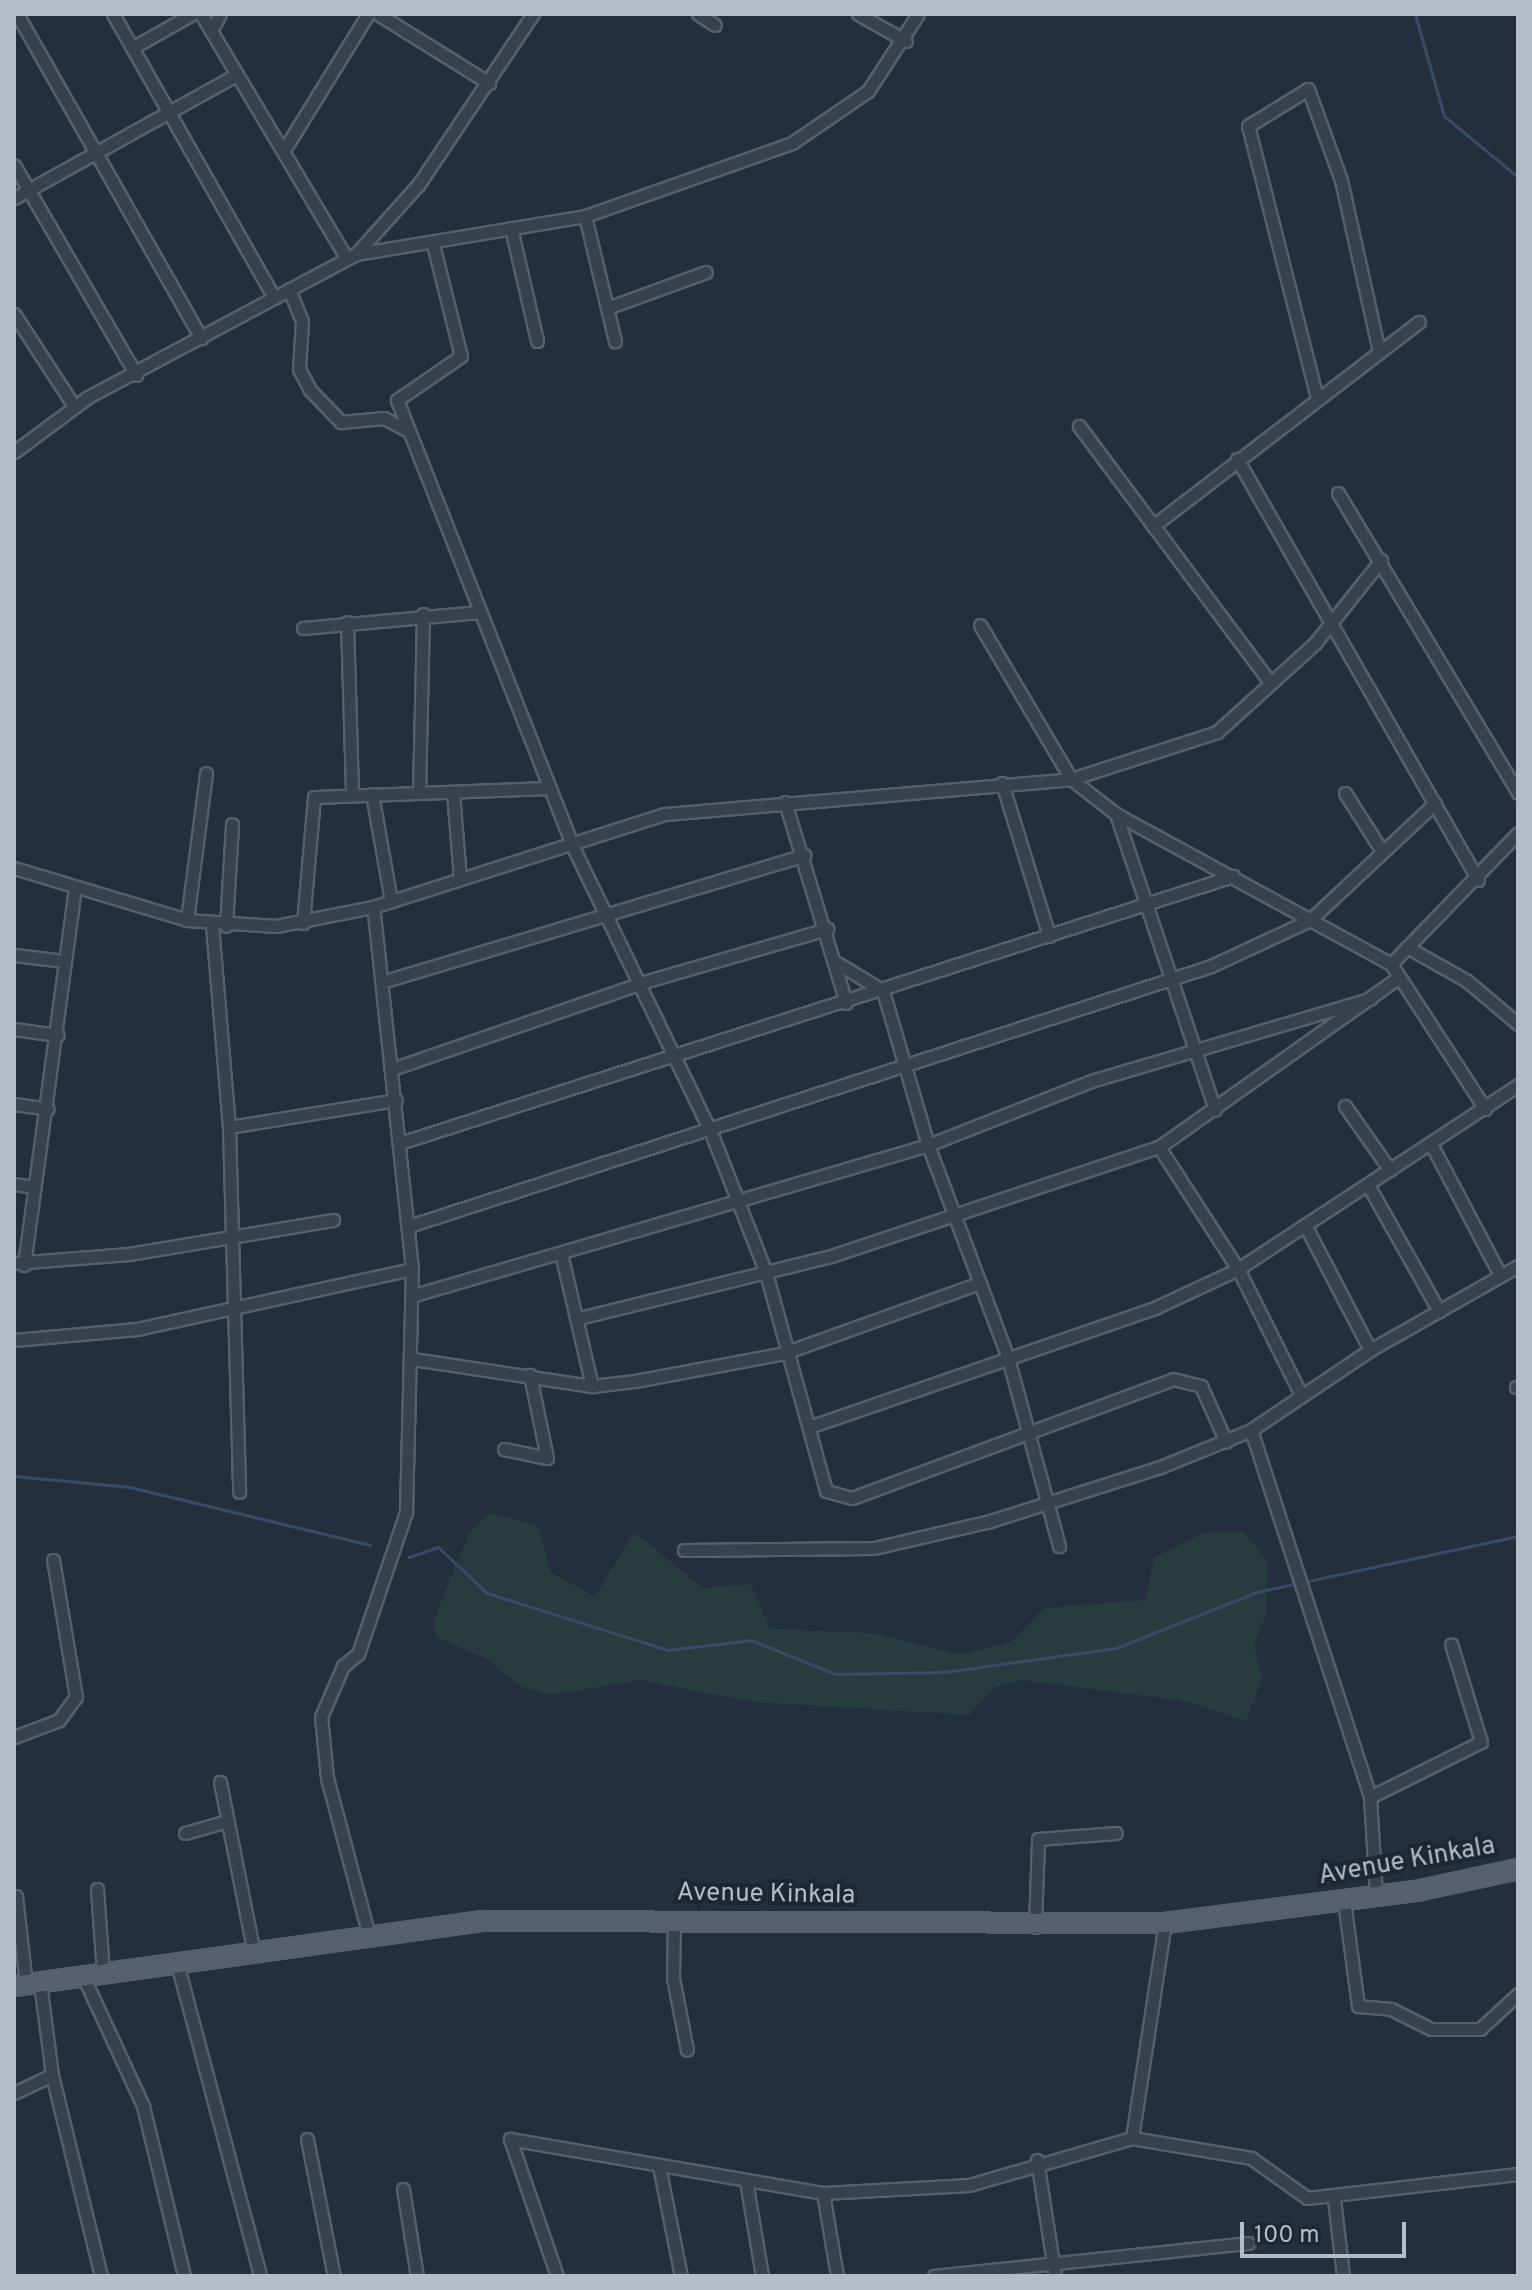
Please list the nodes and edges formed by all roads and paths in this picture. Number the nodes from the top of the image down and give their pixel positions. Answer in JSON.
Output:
{"nodes":[{"id":1,"x":17,"y":14,"type":"edge"},
{"id":2,"x":113,"y":14,"type":"edge"},
{"id":3,"x":192,"y":14,"type":"edge"},
{"id":4,"x":201,"y":14,"type":"edge"},
{"id":5,"x":220,"y":14,"type":"edge"},
{"id":6,"x":368,"y":14,"type":"edge"},
{"id":7,"x":378,"y":14,"type":"edge"},
{"id":8,"x":533,"y":14,"type":"edge"},
{"id":9,"x":698,"y":14,"type":"edge"},
{"id":10,"x":858,"y":14,"type":"edge"},
{"id":11,"x":918,"y":14,"type":"edge"},
{"id":12,"x":715,"y":25,"type":"dead end"},
{"id":13,"x":211,"y":31,"type":"junction"},
{"id":14,"x":906,"y":41,"type":"junction"},
{"id":15,"x":132,"y":48,"type":"junction"},
{"id":16,"x":236,"y":75,"type":"junction"},
{"id":17,"x":489,"y":83,"type":"junction"},
{"id":18,"x":168,"y":112,"type":"junction"},
{"id":19,"x":284,"y":150,"type":"junction"},
{"id":20,"x":96,"y":153,"type":"junction"},
{"id":21,"x":14,"y":165,"type":"edge"},
{"id":22,"x":28,"y":190,"type":"junction"},
{"id":23,"x":14,"y":198,"type":"edge"},
{"id":24,"x":585,"y":216,"type":"junction"},
{"id":25,"x":511,"y":228,"type":"junction"},
{"id":26,"x":433,"y":244,"type":"junction"},
{"id":27,"x":351,"y":256,"type":"junction"},
{"id":28,"x":706,"y":272,"type":"dead end"},
{"id":29,"x":289,"y":289,"type":"junction"},
{"id":30,"x":274,"y":297,"type":"junction"},
{"id":31,"x":607,"y":308,"type":"junction"},
{"id":32,"x":14,"y":314,"type":"edge"},
{"id":33,"x":1419,"y":322,"type":"dead end"},
{"id":34,"x":201,"y":338,"type":"junction"},
{"id":35,"x":537,"y":341,"type":"dead end"},
{"id":36,"x":615,"y":341,"type":"dead end"},
{"id":37,"x":1379,"y":351,"type":"junction"},
{"id":38,"x":136,"y":375,"type":"junction"},
{"id":39,"x":1317,"y":398,"type":"junction"},
{"id":40,"x":74,"y":406,"type":"junction"},
{"id":41,"x":1079,"y":426,"type":"dead end"},
{"id":42,"x":412,"y":440,"type":"junction"},
{"id":43,"x":14,"y":452,"type":"edge"},
{"id":44,"x":1237,"y":459,"type":"junction"},
{"id":45,"x":1338,"y":493,"type":"dead end"},
{"id":46,"x":1153,"y":526,"type":"junction"},
{"id":47,"x":1381,"y":560,"type":"junction"},
{"id":48,"x":479,"y":612,"type":"junction"},
{"id":49,"x":423,"y":614,"type":"junction"},
{"id":50,"x":347,"y":622,"type":"junction"},
{"id":51,"x":1331,"y":624,"type":"junction"},
{"id":52,"x":980,"y":625,"type":"dead end"},
{"id":53,"x":303,"y":628,"type":"dead end"},
{"id":54,"x":1268,"y":680,"type":"junction"},
{"id":55,"x":206,"y":773,"type":"dead end"},
{"id":56,"x":1071,"y":779,"type":"junction"},
{"id":57,"x":1002,"y":783,"type":"junction"},
{"id":58,"x":549,"y":788,"type":"junction"},
{"id":59,"x":453,"y":792,"type":"junction"},
{"id":60,"x":419,"y":793,"type":"junction"},
{"id":61,"x":1345,"y":793,"type":"dead end"},
{"id":62,"x":1518,"y":793,"type":"edge"},
{"id":63,"x":352,"y":794,"type":"junction"},
{"id":64,"x":372,"y":794,"type":"junction"},
{"id":65,"x":785,"y":802,"type":"junction"},
{"id":66,"x":1435,"y":803,"type":"junction"},
{"id":67,"x":1116,"y":814,"type":"junction"},
{"id":68,"x":232,"y":824,"type":"dead end"},
{"id":69,"x":1518,"y":833,"type":"edge"},
{"id":70,"x":572,"y":845,"type":"junction"},
{"id":71,"x":1382,"y":851,"type":"junction"},
{"id":72,"x":805,"y":855,"type":"junction"},
{"id":73,"x":14,"y":868,"type":"edge"},
{"id":74,"x":1233,"y":876,"type":"junction"},
{"id":75,"x":460,"y":879,"type":"junction"},
{"id":76,"x":1478,"y":880,"type":"junction"},
{"id":77,"x":75,"y":887,"type":"junction"},
{"id":78,"x":391,"y":901,"type":"junction"},
{"id":79,"x":1152,"y":906,"type":"junction"},
{"id":80,"x":373,"y":907,"type":"junction"},
{"id":81,"x":613,"y":918,"type":"junction"},
{"id":82,"x":187,"y":920,"type":"junction"},
{"id":83,"x":1310,"y":920,"type":"junction"},
{"id":84,"x":303,"y":923,"type":"junction"},
{"id":85,"x":212,"y":925,"type":"junction"},
{"id":86,"x":226,"y":926,"type":"junction"},
{"id":87,"x":827,"y":929,"type":"junction"},
{"id":88,"x":1049,"y":936,"type":"junction"},
{"id":89,"x":1407,"y":947,"type":"junction"},
{"id":90,"x":14,"y":955,"type":"edge"},
{"id":91,"x":65,"y":961,"type":"junction"},
{"id":92,"x":837,"y":963,"type":"junction"},
{"id":93,"x":1391,"y":964,"type":"junction"},
{"id":94,"x":1398,"y":978,"type":"junction"},
{"id":95,"x":385,"y":981,"type":"junction"},
{"id":96,"x":1171,"y":981,"type":"junction"},
{"id":97,"x":644,"y":982,"type":"junction"},
{"id":98,"x":883,"y":991,"type":"junction"},
{"id":99,"x":1370,"y":999,"type":"junction"},
{"id":100,"x":846,"y":1003,"type":"junction"},
{"id":101,"x":1518,"y":1024,"type":"edge"},
{"id":102,"x":14,"y":1029,"type":"edge"},
{"id":103,"x":58,"y":1035,"type":"junction"},
{"id":104,"x":1192,"y":1049,"type":"junction"},
{"id":105,"x":677,"y":1057,"type":"junction"},
{"id":106,"x":392,"y":1069,"type":"junction"},
{"id":107,"x":910,"y":1069,"type":"junction"},
{"id":108,"x":1518,"y":1085,"type":"edge"},
{"id":109,"x":396,"y":1100,"type":"junction"},
{"id":110,"x":14,"y":1104,"type":"edge"},
{"id":111,"x":1345,"y":1106,"type":"dead end"},
{"id":112,"x":48,"y":1109,"type":"junction"},
{"id":113,"x":1485,"y":1109,"type":"junction"},
{"id":114,"x":1215,"y":1110,"type":"junction"},
{"id":115,"x":229,"y":1127,"type":"junction"},
{"id":116,"x":710,"y":1130,"type":"junction"},
{"id":117,"x":403,"y":1142,"type":"junction"},
{"id":118,"x":1431,"y":1144,"type":"junction"},
{"id":119,"x":928,"y":1145,"type":"junction"},
{"id":120,"x":1159,"y":1147,"type":"junction"},
{"id":121,"x":1390,"y":1170,"type":"junction"},
{"id":122,"x":14,"y":1184,"type":"edge"},
{"id":123,"x":1368,"y":1185,"type":"junction"},
{"id":124,"x":34,"y":1187,"type":"junction"},
{"id":125,"x":737,"y":1200,"type":"junction"},
{"id":126,"x":956,"y":1216,"type":"junction"},
{"id":127,"x":333,"y":1220,"type":"dead end"},
{"id":128,"x":1305,"y":1225,"type":"junction"},
{"id":129,"x":409,"y":1226,"type":"junction"},
{"id":130,"x":229,"y":1235,"type":"junction"},
{"id":131,"x":561,"y":1253,"type":"junction"},
{"id":132,"x":19,"y":1264,"type":"edge"},
{"id":133,"x":1518,"y":1266,"type":"edge"},
{"id":134,"x":412,"y":1269,"type":"junction"},
{"id":135,"x":1238,"y":1269,"type":"junction"},
{"id":136,"x":766,"y":1273,"type":"junction"},
{"id":137,"x":1500,"y":1275,"type":"junction"},
{"id":138,"x":980,"y":1283,"type":"junction"},
{"id":139,"x":411,"y":1296,"type":"junction"},
{"id":140,"x":236,"y":1309,"type":"junction"},
{"id":141,"x":1439,"y":1311,"type":"junction"},
{"id":142,"x":579,"y":1318,"type":"junction"},
{"id":143,"x":14,"y":1340,"type":"edge"},
{"id":144,"x":1370,"y":1350,"type":"junction"},
{"id":145,"x":784,"y":1353,"type":"junction"},
{"id":146,"x":1008,"y":1358,"type":"junction"},
{"id":147,"x":413,"y":1359,"type":"junction"},
{"id":148,"x":530,"y":1375,"type":"junction"},
{"id":149,"x":592,"y":1386,"type":"junction"},
{"id":150,"x":1301,"y":1395,"type":"junction"},
{"id":151,"x":809,"y":1427,"type":"junction"},
{"id":152,"x":1030,"y":1429,"type":"junction"},
{"id":153,"x":1251,"y":1430,"type":"junction"},
{"id":154,"x":1226,"y":1442,"type":"junction"},
{"id":155,"x":504,"y":1449,"type":"dead end"},
{"id":156,"x":239,"y":1492,"type":"dead end"},
{"id":157,"x":1046,"y":1503,"type":"junction"},
{"id":158,"x":1059,"y":1546,"type":"dead end"},
{"id":159,"x":684,"y":1550,"type":"dead end"},
{"id":160,"x":53,"y":1560,"type":"dead end"},
{"id":161,"x":1451,"y":1644,"type":"dead end"},
{"id":162,"x":14,"y":1737,"type":"edge"},
{"id":163,"x":220,"y":1782,"type":"dead end"},
{"id":164,"x":1370,"y":1797,"type":"junction"},
{"id":165,"x":227,"y":1821,"type":"junction"},
{"id":166,"x":185,"y":1833,"type":"dead end"},
{"id":167,"x":1116,"y":1833,"type":"dead end"},
{"id":168,"x":1518,"y":1869,"type":"edge"},
{"id":169,"x":97,"y":1889,"type":"dead end"},
{"id":170,"x":16,"y":1896,"type":"dead end"},
{"id":171,"x":1376,"y":1896,"type":"junction"},
{"id":172,"x":1344,"y":1901,"type":"junction"},
{"id":173,"x":674,"y":1920,"type":"junction"},
{"id":174,"x":1165,"y":1923,"type":"junction"},
{"id":175,"x":1035,"y":1928,"type":"junction"},
{"id":176,"x":368,"y":1932,"type":"junction"},
{"id":177,"x":254,"y":1953,"type":"junction"},
{"id":178,"x":177,"y":1963,"type":"junction"},
{"id":179,"x":103,"y":1973,"type":"junction"},
{"id":180,"x":83,"y":1976,"type":"junction"},
{"id":181,"x":27,"y":1984,"type":"edge"},
{"id":182,"x":1518,"y":1994,"type":"edge"},
{"id":183,"x":687,"y":2050,"type":"dead end"},
{"id":184,"x":52,"y":2075,"type":"junction"},
{"id":185,"x":14,"y":2093,"type":"edge"},
{"id":186,"x":1132,"y":2138,"type":"junction"},
{"id":187,"x":307,"y":2139,"type":"dead end"},
{"id":188,"x":1037,"y":2160,"type":"junction"},
{"id":189,"x":659,"y":2166,"type":"junction"},
{"id":190,"x":1518,"y":2174,"type":"edge"},
{"id":191,"x":746,"y":2181,"type":"junction"},
{"id":192,"x":403,"y":2189,"type":"dead end"},
{"id":193,"x":823,"y":2193,"type":"junction"},
{"id":194,"x":1334,"y":2199,"type":"junction"},
{"id":195,"x":1248,"y":2243,"type":"dead end"},
{"id":196,"x":1053,"y":2261,"type":"junction"},
{"id":197,"x":101,"y":2276,"type":"edge"},
{"id":198,"x":184,"y":2276,"type":"edge"},
{"id":199,"x":260,"y":2276,"type":"edge"},
{"id":200,"x":334,"y":2276,"type":"edge"},
{"id":201,"x":417,"y":2276,"type":"edge"},
{"id":202,"x":557,"y":2276,"type":"edge"},
{"id":203,"x":681,"y":2276,"type":"edge"},
{"id":204,"x":762,"y":2276,"type":"edge"},
{"id":205,"x":837,"y":2276,"type":"edge"},
{"id":206,"x":934,"y":2276,"type":"edge"},
{"id":207,"x":1055,"y":2276,"type":"edge"},
{"id":208,"x":1343,"y":2276,"type":"edge"}],
"edges":[{"from":1,"to":20,"type":"street"},
{"from":2,"to":15,"type":"street"},
{"from":3,"to":15,"type":"street"},
{"from":4,"to":13,"type":"street"},
{"from":5,"to":13,"type":"street"},
{"from":6,"to":19,"type":"street"},
{"from":7,"to":17,"type":"street"},
{"from":8,"to":17,"type":"street"},
{"from":9,"to":12,"type":"street"},
{"from":10,"to":14,"type":"street"},
{"from":11,"to":14,"type":"street"},
{"from":13,"to":16,"type":"street"},
{"from":14,"to":24,"type":"street"},
{"from":15,"to":18,"type":"street"},
{"from":16,"to":18,"type":"street"},
{"from":16,"to":19,"type":"street"},
{"from":17,"to":27,"type":"street"},
{"from":18,"to":20,"type":"street"},
{"from":18,"to":30,"type":"street"},
{"from":19,"to":27,"type":"street"},
{"from":20,"to":22,"type":"street"},
{"from":20,"to":34,"type":"street"},
{"from":21,"to":22,"type":"street"},
{"from":22,"to":23,"type":"street"},
{"from":22,"to":38,"type":"street"},
{"from":24,"to":25,"type":"street"},
{"from":24,"to":31,"type":"street"},
{"from":25,"to":26,"type":"street"},
{"from":25,"to":35,"type":"street"},
{"from":26,"to":27,"type":"street"},
{"from":26,"to":42,"type":"street"},
{"from":27,"to":29,"type":"street"},
{"from":28,"to":31,"type":"street"},
{"from":29,"to":30,"type":"street"},
{"from":29,"to":42,"type":"street"},
{"from":30,"to":34,"type":"street"},
{"from":31,"to":36,"type":"street"},
{"from":32,"to":40,"type":"street"},
{"from":33,"to":37,"type":"street"},
{"from":34,"to":38,"type":"street"},
{"from":37,"to":39,"type":"street"},
{"from":37,"to":39,"type":"street"},
{"from":38,"to":40,"type":"street"},
{"from":39,"to":44,"type":"street"},
{"from":40,"to":43,"type":"street"},
{"from":41,"to":46,"type":"street"},
{"from":42,"to":48,"type":"street"},
{"from":44,"to":46,"type":"street"},
{"from":44,"to":51,"type":"street"},
{"from":45,"to":47,"type":"street"},
{"from":46,"to":54,"type":"street"},
{"from":47,"to":51,"type":"street"},
{"from":47,"to":62,"type":"street"},
{"from":48,"to":49,"type":"street"},
{"from":48,"to":58,"type":"street"},
{"from":49,"to":50,"type":"street"},
{"from":49,"to":60,"type":"street"},
{"from":50,"to":53,"type":"street"},
{"from":50,"to":63,"type":"street"},
{"from":51,"to":54,"type":"street"},
{"from":51,"to":66,"type":"street"},
{"from":52,"to":56,"type":"street"},
{"from":54,"to":56,"type":"street"},
{"from":55,"to":82,"type":"street"},
{"from":56,"to":57,"type":"street"},
{"from":56,"to":67,"type":"street"},
{"from":57,"to":65,"type":"street"},
{"from":57,"to":88,"type":"street"},
{"from":58,"to":59,"type":"street"},
{"from":58,"to":70,"type":"street"},
{"from":59,"to":60,"type":"street"},
{"from":59,"to":75,"type":"street"},
{"from":60,"to":64,"type":"street"},
{"from":61,"to":71,"type":"street"},
{"from":63,"to":64,"type":"street"},
{"from":63,"to":84,"type":"street"},
{"from":64,"to":78,"type":"street"},
{"from":65,"to":70,"type":"street"},
{"from":65,"to":72,"type":"street"},
{"from":66,"to":71,"type":"street"},
{"from":66,"to":76,"type":"street"},
{"from":67,"to":74,"type":"street"},
{"from":67,"to":79,"type":"street"},
{"from":68,"to":86,"type":"street"},
{"from":69,"to":76,"type":"street"},
{"from":70,"to":75,"type":"street"},
{"from":70,"to":81,"type":"street"},
{"from":71,"to":83,"type":"street"},
{"from":72,"to":81,"type":"street"},
{"from":72,"to":87,"type":"street"},
{"from":73,"to":77,"type":"street"},
{"from":74,"to":79,"type":"street"},
{"from":74,"to":83,"type":"street"},
{"from":75,"to":78,"type":"street"},
{"from":76,"to":89,"type":"street"},
{"from":77,"to":82,"type":"street"},
{"from":77,"to":91,"type":"street"},
{"from":78,"to":80,"type":"street"},
{"from":79,"to":88,"type":"street"},
{"from":79,"to":96,"type":"street"},
{"from":80,"to":84,"type":"street"},
{"from":80,"to":95,"type":"street"},
{"from":81,"to":95,"type":"street"},
{"from":81,"to":97,"type":"street"},
{"from":82,"to":85,"type":"street"},
{"from":83,"to":93,"type":"street"},
{"from":83,"to":96,"type":"street"},
{"from":84,"to":86,"type":"street"},
{"from":85,"to":86,"type":"street"},
{"from":85,"to":115,"type":"street"},
{"from":87,"to":92,"type":"street"},
{"from":87,"to":97,"type":"street"},
{"from":88,"to":98,"type":"street"},
{"from":89,"to":93,"type":"street"},
{"from":89,"to":101,"type":"street"},
{"from":90,"to":91,"type":"street"},
{"from":91,"to":103,"type":"street"},
{"from":92,"to":98,"type":"street"},
{"from":92,"to":100,"type":"street"},
{"from":93,"to":94,"type":"street"},
{"from":94,"to":99,"type":"street"},
{"from":94,"to":113,"type":"street"},
{"from":95,"to":106,"type":"street"},
{"from":96,"to":104,"type":"street"},
{"from":96,"to":107,"type":"street"},
{"from":97,"to":105,"type":"street"},
{"from":97,"to":106,"type":"street"},
{"from":98,"to":100,"type":"street"},
{"from":98,"to":107,"type":"street"},
{"from":99,"to":104,"type":"street"},
{"from":99,"to":114,"type":"street"},
{"from":100,"to":105,"type":"street"},
{"from":102,"to":103,"type":"street"},
{"from":103,"to":112,"type":"street"},
{"from":104,"to":114,"type":"street"},
{"from":104,"to":119,"type":"street"},
{"from":105,"to":116,"type":"street"},
{"from":105,"to":117,"type":"street"},
{"from":106,"to":109,"type":"street"},
{"from":107,"to":116,"type":"street"},
{"from":107,"to":119,"type":"street"},
{"from":108,"to":113,"type":"street"},
{"from":109,"to":115,"type":"street"},
{"from":109,"to":117,"type":"street"},
{"from":110,"to":112,"type":"street"},
{"from":111,"to":121,"type":"street"},
{"from":112,"to":124,"type":"street"},
{"from":113,"to":118,"type":"street"},
{"from":114,"to":120,"type":"street"},
{"from":115,"to":130,"type":"street"},
{"from":116,"to":125,"type":"street"},
{"from":116,"to":129,"type":"street"},
{"from":117,"to":129,"type":"street"},
{"from":118,"to":121,"type":"street"},
{"from":118,"to":137,"type":"street"},
{"from":119,"to":125,"type":"street"},
{"from":119,"to":126,"type":"street"},
{"from":120,"to":126,"type":"street"},
{"from":120,"to":135,"type":"street"},
{"from":121,"to":123,"type":"street"},
{"from":122,"to":124,"type":"street"},
{"from":123,"to":128,"type":"street"},
{"from":123,"to":141,"type":"street"},
{"from":124,"to":132,"type":"street"},
{"from":125,"to":131,"type":"street"},
{"from":125,"to":136,"type":"street"},
{"from":126,"to":136,"type":"street"},
{"from":126,"to":138,"type":"street"},
{"from":127,"to":130,"type":"street"},
{"from":128,"to":135,"type":"street"},
{"from":128,"to":144,"type":"street"},
{"from":129,"to":134,"type":"street"},
{"from":130,"to":132,"type":"street"},
{"from":130,"to":140,"type":"street"},
{"from":131,"to":139,"type":"street"},
{"from":131,"to":142,"type":"street"},
{"from":133,"to":137,"type":"street"},
{"from":134,"to":139,"type":"street"},
{"from":134,"to":140,"type":"street"},
{"from":135,"to":146,"type":"street"},
{"from":135,"to":150,"type":"street"},
{"from":136,"to":142,"type":"street"},
{"from":136,"to":145,"type":"street"},
{"from":137,"to":141,"type":"street"},
{"from":138,"to":145,"type":"street"},
{"from":138,"to":146,"type":"street"},
{"from":139,"to":147,"type":"street"},
{"from":140,"to":143,"type":"street"},
{"from":140,"to":156,"type":"street"},
{"from":141,"to":144,"type":"street"},
{"from":142,"to":149,"type":"street"},
{"from":144,"to":150,"type":"street"},
{"from":145,"to":149,"type":"street"},
{"from":145,"to":151,"type":"street"},
{"from":146,"to":151,"type":"street"},
{"from":146,"to":152,"type":"street"},
{"from":147,"to":148,"type":"street"},
{"from":147,"to":176,"type":"street"},
{"from":148,"to":149,"type":"street"},
{"from":148,"to":155,"type":"street"},
{"from":150,"to":153,"type":"street"},
{"from":151,"to":152,"type":"street"},
{"from":152,"to":154,"type":"street"},
{"from":152,"to":157,"type":"street"},
{"from":153,"to":154,"type":"street"},
{"from":153,"to":164,"type":"street"},
{"from":154,"to":157,"type":"street"},
{"from":157,"to":158,"type":"street"},
{"from":157,"to":159,"type":"street"},
{"from":160,"to":162,"type":"street"},
{"from":161,"to":164,"type":"street"},
{"from":163,"to":165,"type":"street"},
{"from":164,"to":171,"type":"street"},
{"from":165,"to":166,"type":"street"},
{"from":165,"to":177,"type":"street"},
{"from":167,"to":175,"type":"street"},
{"from":168,"to":171,"type":"main road","name":"Avenue Kinkala"},
{"from":169,"to":179,"type":"street"},
{"from":170,"to":181,"type":"street"},
{"from":171,"to":172,"type":"main road","name":"Avenue Kinkala"},
{"from":172,"to":174,"type":"main road","name":"Avenue Kinkala"},
{"from":172,"to":182,"type":"street"},
{"from":173,"to":175,"type":"main road","name":"Avenue Kinkala"},
{"from":173,"to":176,"type":"main road","name":"Avenue Kinkala"},
{"from":173,"to":183,"type":"street"},
{"from":174,"to":175,"type":"main road","name":"Avenue Kinkala"},
{"from":174,"to":186,"type":"street"},
{"from":176,"to":177,"type":"main road","name":"Avenue Kinkala"},
{"from":177,"to":178,"type":"main road","name":"Avenue Kinkala"},
{"from":178,"to":179,"type":"main road","name":"Avenue Kinkala"},
{"from":178,"to":199,"type":"street"},
{"from":179,"to":180,"type":"main road","name":"Avenue Kinkala"},
{"from":180,"to":181,"type":"main road","name":"Avenue Kinkala"},
{"from":180,"to":198,"type":"street"},
{"from":181,"to":184,"type":"street"},
{"from":184,"to":185,"type":"street"},
{"from":184,"to":197,"type":"street"},
{"from":186,"to":188,"type":"street"},
{"from":186,"to":194,"type":"street"},
{"from":187,"to":200,"type":"street"},
{"from":188,"to":193,"type":"street"},
{"from":188,"to":196,"type":"street"},
{"from":189,"to":191,"type":"street"},
{"from":189,"to":202,"type":"street"},
{"from":189,"to":203,"type":"street"},
{"from":190,"to":194,"type":"street"},
{"from":191,"to":193,"type":"street"},
{"from":191,"to":204,"type":"street"},
{"from":192,"to":201,"type":"street"},
{"from":193,"to":205,"type":"street"},
{"from":194,"to":208,"type":"street"},
{"from":195,"to":196,"type":"street"},
{"from":196,"to":206,"type":"street"},
{"from":196,"to":207,"type":"street"}]}
